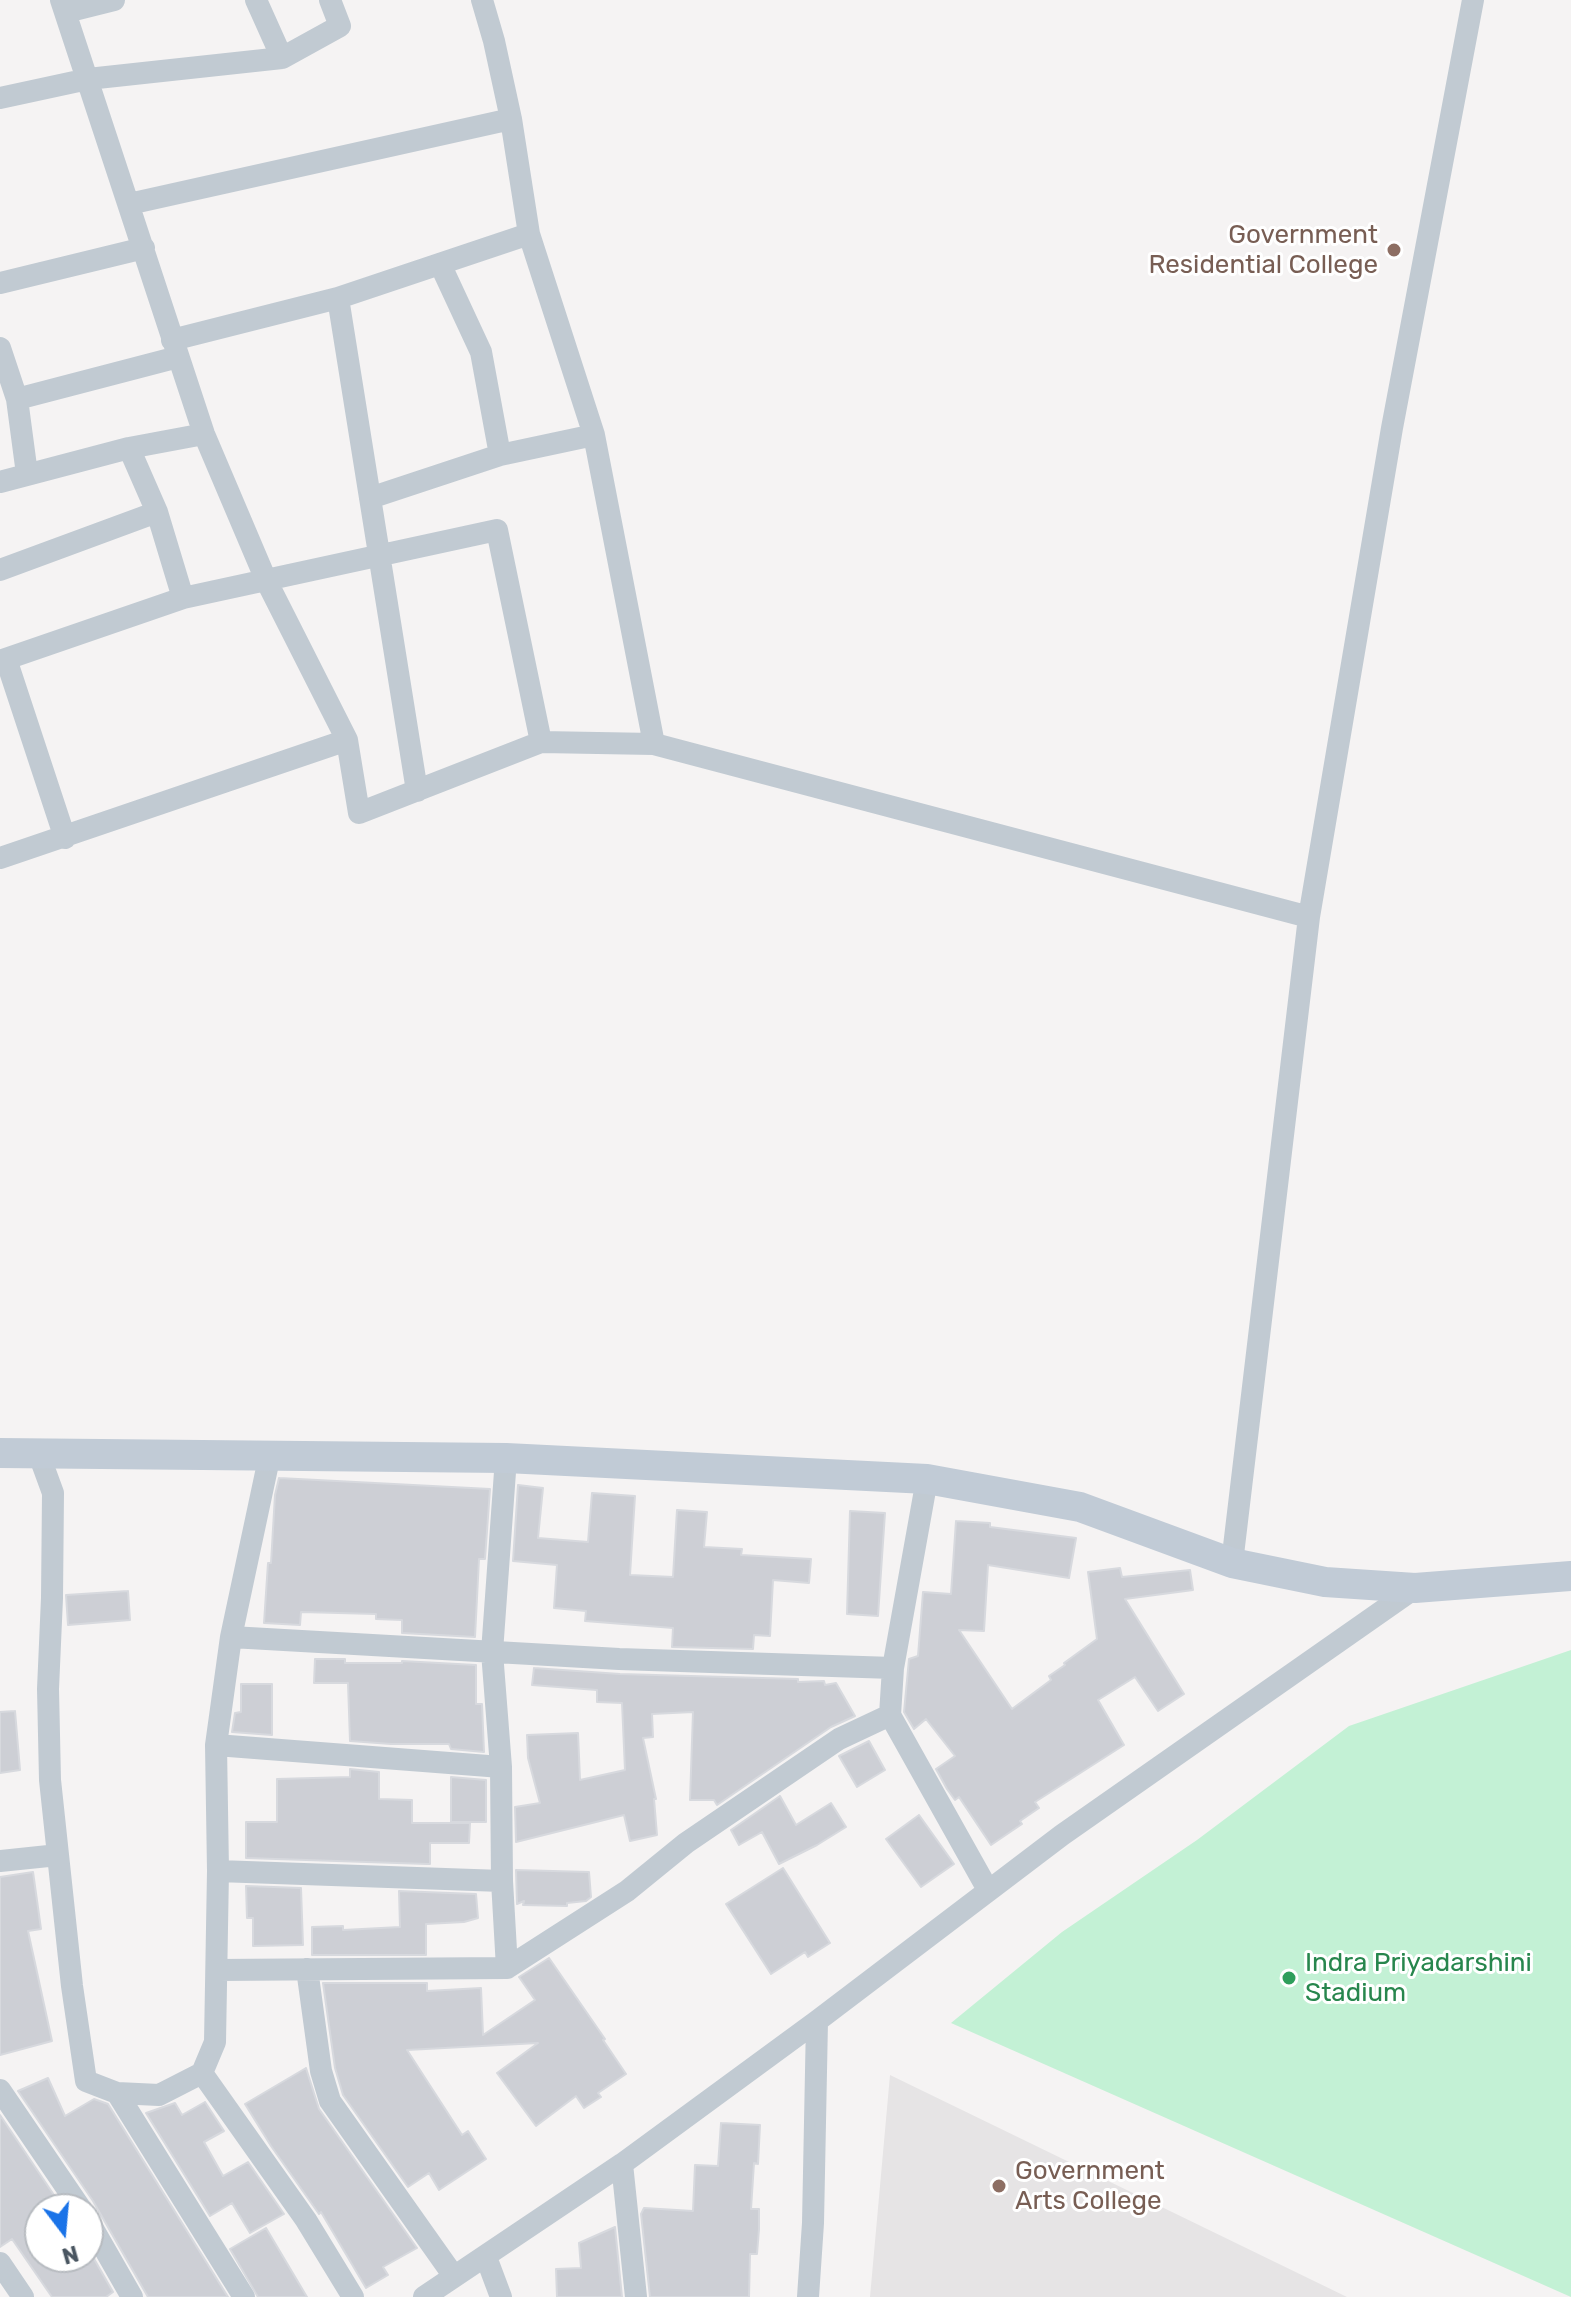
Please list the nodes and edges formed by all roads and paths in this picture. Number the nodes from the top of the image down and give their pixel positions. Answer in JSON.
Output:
{"nodes":[{"id":1,"x":114,"y":0,"type":"edge"},
{"id":2,"x":256,"y":0,"type":"edge"},
{"id":3,"x":330,"y":0,"type":"edge"},
{"id":4,"x":482,"y":0,"type":"edge"},
{"id":5,"x":1473,"y":0,"type":"edge"},
{"id":6,"x":64,"y":6,"type":"edge"},
{"id":7,"x":282,"y":58,"type":"junction"},
{"id":8,"x":88,"y":79,"type":"junction"},
{"id":9,"x":0,"y":98,"type":"edge"},
{"id":10,"x":511,"y":119,"type":"junction"},
{"id":11,"x":129,"y":204,"type":"junction"},
{"id":12,"x":529,"y":234,"type":"junction"},
{"id":13,"x":144,"y":248,"type":"junction"},
{"id":14,"x":441,"y":266,"type":"junction"},
{"id":15,"x":0,"y":283,"type":"edge"},
{"id":16,"x":338,"y":298,"type":"junction"},
{"id":17,"x":0,"y":348,"type":"edge"},
{"id":18,"x":175,"y":348,"type":"junction"},
{"id":19,"x":17,"y":399,"type":"junction"},
{"id":20,"x":204,"y":434,"type":"junction"},
{"id":21,"x":594,"y":435,"type":"junction"},
{"id":22,"x":129,"y":448,"type":"junction"},
{"id":23,"x":500,"y":455,"type":"junction"},
{"id":24,"x":27,"y":474,"type":"junction"},
{"id":25,"x":0,"y":482,"type":"edge"},
{"id":26,"x":370,"y":498,"type":"junction"},
{"id":27,"x":157,"y":512,"type":"junction"},
{"id":28,"x":380,"y":556,"type":"junction"},
{"id":29,"x":0,"y":570,"type":"edge"},
{"id":30,"x":266,"y":580,"type":"junction"},
{"id":31,"x":183,"y":598,"type":"junction"},
{"id":32,"x":3,"y":660,"type":"edge"},
{"id":33,"x":347,"y":740,"type":"junction"},
{"id":34,"x":541,"y":742,"type":"junction"},
{"id":35,"x":654,"y":744,"type":"junction"},
{"id":36,"x":417,"y":791,"type":"junction"},
{"id":37,"x":65,"y":838,"type":"junction"},
{"id":38,"x":0,"y":858,"type":"edge"},
{"id":39,"x":1309,"y":917,"type":"junction"},
{"id":40,"x":38,"y":1452,"type":"junction"},
{"id":41,"x":0,"y":1453,"type":"edge"},
{"id":42,"x":270,"y":1454,"type":"junction"},
{"id":43,"x":506,"y":1458,"type":"junction"},
{"id":44,"x":927,"y":1479,"type":"junction"},
{"id":45,"x":1232,"y":1563,"type":"junction"},
{"id":46,"x":1571,"y":1576,"type":"edge"},
{"id":47,"x":1415,"y":1588,"type":"junction"},
{"id":48,"x":231,"y":1637,"type":"junction"},
{"id":49,"x":492,"y":1652,"type":"junction"},
{"id":50,"x":893,"y":1668,"type":"junction"},
{"id":51,"x":890,"y":1715,"type":"junction"},
{"id":52,"x":216,"y":1745,"type":"junction"},
{"id":53,"x":501,"y":1767,"type":"junction"},
{"id":54,"x":58,"y":1855,"type":"junction"},
{"id":55,"x":0,"y":1861,"type":"edge"},
{"id":56,"x":218,"y":1871,"type":"junction"},
{"id":57,"x":502,"y":1881,"type":"junction"},
{"id":58,"x":988,"y":1890,"type":"junction"},
{"id":59,"x":507,"y":1968,"type":"junction"},
{"id":60,"x":307,"y":1969,"type":"junction"},
{"id":61,"x":217,"y":1970,"type":"junction"},
{"id":62,"x":817,"y":2021,"type":"junction"},
{"id":63,"x":202,"y":2073,"type":"junction"},
{"id":64,"x":0,"y":2090,"type":"edge"},
{"id":65,"x":117,"y":2093,"type":"junction"},
{"id":66,"x":622,"y":2164,"type":"junction"},
{"id":67,"x":70,"y":2193,"type":"edge"},
{"id":68,"x":104,"y":2248,"type":"edge"},
{"id":69,"x":486,"y":2257,"type":"junction"},
{"id":70,"x":0,"y":2263,"type":"edge"},
{"id":71,"x":453,"y":2275,"type":"junction"},
{"id":72,"x":23,"y":2297,"type":"edge"},
{"id":73,"x":132,"y":2297,"type":"edge"},
{"id":74,"x":244,"y":2297,"type":"edge"},
{"id":75,"x":353,"y":2297,"type":"edge"},
{"id":76,"x":424,"y":2297,"type":"edge"},
{"id":77,"x":501,"y":2297,"type":"edge"},
{"id":78,"x":636,"y":2297,"type":"edge"},
{"id":79,"x":808,"y":2297,"type":"edge"}],
"edges":[{"from":1,"to":6,"type":"street"},
{"from":2,"to":7,"type":"street"},
{"from":3,"to":7,"type":"street"},
{"from":4,"to":10,"type":"street"},
{"from":5,"to":39,"type":"street"},
{"from":6,"to":8,"type":"street"},
{"from":7,"to":8,"type":"street"},
{"from":8,"to":9,"type":"street"},
{"from":8,"to":11,"type":"street"},
{"from":10,"to":11,"type":"street"},
{"from":10,"to":12,"type":"street"},
{"from":11,"to":13,"type":"street"},
{"from":12,"to":14,"type":"street"},
{"from":12,"to":21,"type":"street"},
{"from":13,"to":15,"type":"street"},
{"from":13,"to":18,"type":"street"},
{"from":14,"to":16,"type":"street"},
{"from":14,"to":23,"type":"street"},
{"from":16,"to":18,"type":"street"},
{"from":16,"to":26,"type":"street"},
{"from":17,"to":19,"type":"street"},
{"from":18,"to":19,"type":"street"},
{"from":18,"to":20,"type":"street"},
{"from":19,"to":24,"type":"street"},
{"from":20,"to":22,"type":"street"},
{"from":20,"to":30,"type":"street"},
{"from":21,"to":23,"type":"street"},
{"from":21,"to":35,"type":"street"},
{"from":22,"to":24,"type":"street"},
{"from":22,"to":27,"type":"street"},
{"from":23,"to":26,"type":"street"},
{"from":24,"to":25,"type":"street"},
{"from":26,"to":28,"type":"street"},
{"from":27,"to":29,"type":"street"},
{"from":27,"to":31,"type":"street"},
{"from":28,"to":30,"type":"street"},
{"from":28,"to":34,"type":"street"},
{"from":28,"to":36,"type":"street"},
{"from":30,"to":31,"type":"street"},
{"from":30,"to":33,"type":"street"},
{"from":31,"to":32,"type":"street"},
{"from":32,"to":37,"type":"street"},
{"from":33,"to":36,"type":"street"},
{"from":33,"to":37,"type":"street"},
{"from":34,"to":35,"type":"street"},
{"from":34,"to":36,"type":"street"},
{"from":35,"to":39,"type":"street"},
{"from":37,"to":38,"type":"street"},
{"from":39,"to":45,"type":"street"},
{"from":40,"to":41,"type":"main road"},
{"from":40,"to":42,"type":"main road"},
{"from":40,"to":54,"type":"street"},
{"from":42,"to":43,"type":"main road"},
{"from":42,"to":48,"type":"street"},
{"from":43,"to":44,"type":"main road"},
{"from":43,"to":49,"type":"street"},
{"from":44,"to":45,"type":"main road"},
{"from":44,"to":50,"type":"street"},
{"from":45,"to":47,"type":"main road"},
{"from":46,"to":47,"type":"main road"},
{"from":47,"to":58,"type":"street"},
{"from":48,"to":49,"type":"street"},
{"from":48,"to":52,"type":"street"},
{"from":49,"to":50,"type":"street"},
{"from":49,"to":53,"type":"street"},
{"from":50,"to":51,"type":"street"},
{"from":51,"to":58,"type":"street"},
{"from":51,"to":59,"type":"street"},
{"from":52,"to":53,"type":"street"},
{"from":52,"to":56,"type":"street"},
{"from":53,"to":57,"type":"street"},
{"from":54,"to":55,"type":"street"},
{"from":54,"to":65,"type":"street"},
{"from":56,"to":57,"type":"street"},
{"from":56,"to":61,"type":"street"},
{"from":57,"to":59,"type":"street"},
{"from":58,"to":62,"type":"street"},
{"from":59,"to":60,"type":"street"},
{"from":60,"to":61,"type":"street"},
{"from":60,"to":71,"type":"street"},
{"from":61,"to":63,"type":"street"},
{"from":62,"to":66,"type":"street"},
{"from":62,"to":79,"type":"street"},
{"from":63,"to":65,"type":"street"},
{"from":63,"to":75,"type":"street"},
{"from":64,"to":67,"type":"street"},
{"from":65,"to":74,"type":"street"},
{"from":66,"to":69,"type":"street"},
{"from":66,"to":78,"type":"street"},
{"from":68,"to":73,"type":"street"},
{"from":69,"to":71,"type":"street"},
{"from":69,"to":77,"type":"street"},
{"from":70,"to":72,"type":"street"},
{"from":71,"to":76,"type":"street"}]}
